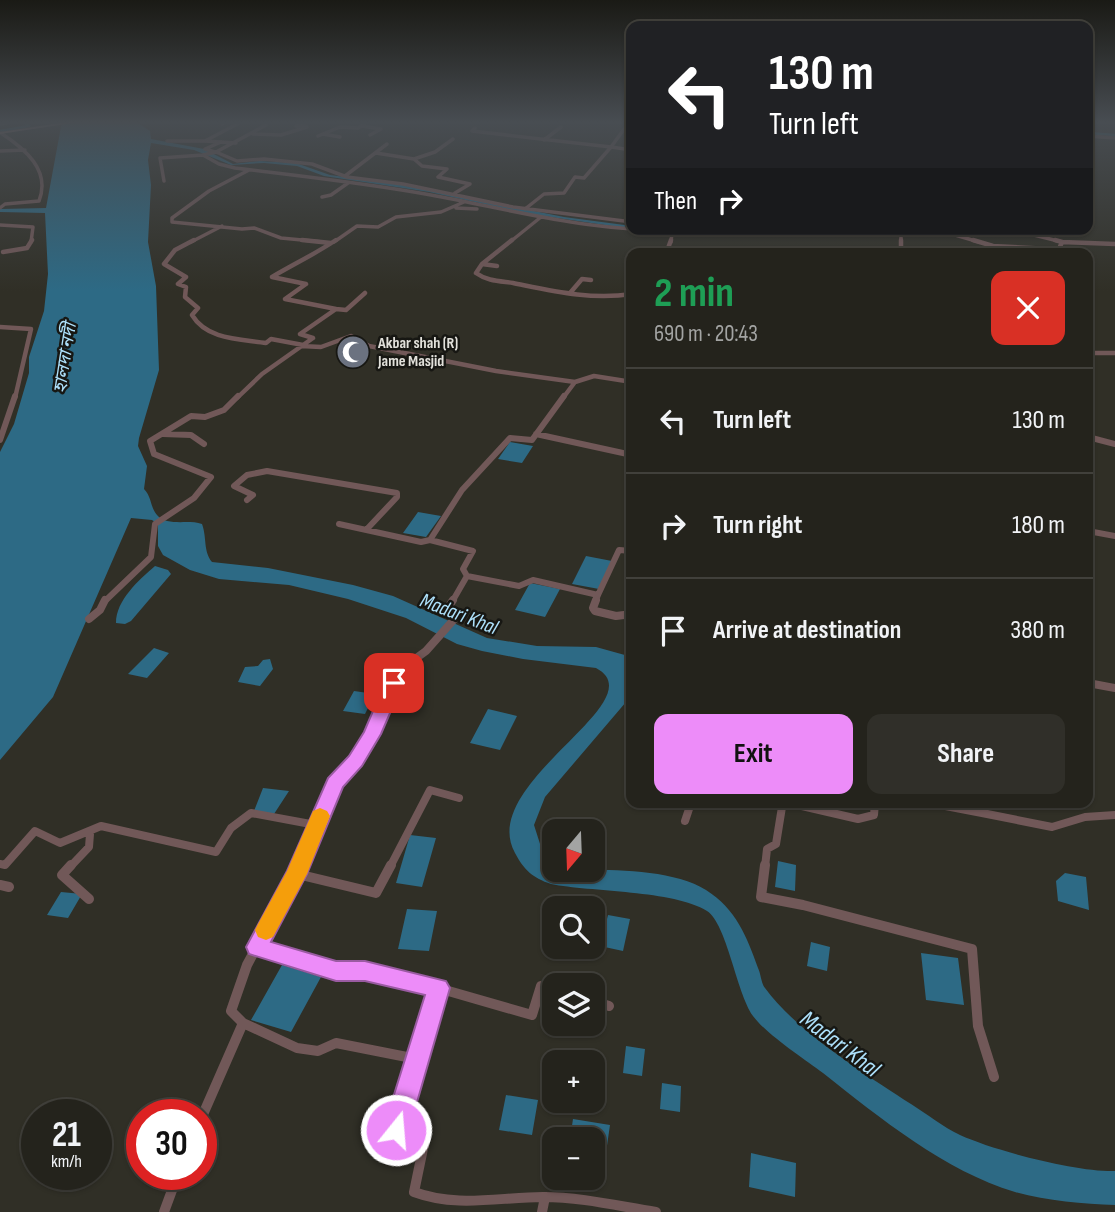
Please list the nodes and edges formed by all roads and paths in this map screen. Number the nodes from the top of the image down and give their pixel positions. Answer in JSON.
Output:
{"nodes":[{"id":1,"x":43,"y":178,"type":"edge"},
{"id":2,"x":164,"y":178,"type":"edge"},
{"id":3,"x":233,"y":178,"type":"edge"},
{"id":4,"x":307,"y":178,"type":"edge"},
{"id":5,"x":353,"y":178,"type":"edge"},
{"id":6,"x":441,"y":178,"type":"edge"},
{"id":7,"x":575,"y":178,"type":"edge"},
{"id":8,"x":164,"y":181,"type":"dead end"},
{"id":9,"x":348,"y":183,"type":"junction"},
{"id":10,"x":417,"y":190,"type":"junction"},
{"id":11,"x":454,"y":193,"type":"junction"},
{"id":12,"x":322,"y":197,"type":"dead end"},
{"id":13,"x":464,"y":202,"type":"junction"},
{"id":14,"x":1,"y":206,"type":"edge"},
{"id":15,"x":456,"y":208,"type":"junction"},
{"id":16,"x":477,"y":209,"type":"dead end"},
{"id":17,"x":525,"y":209,"type":"junction"},
{"id":18,"x":541,"y":217,"type":"junction"},
{"id":19,"x":626,"y":221,"type":"edge"},
{"id":20,"x":0,"y":225,"type":"edge"},
{"id":21,"x":222,"y":226,"type":"junction"},
{"id":22,"x":626,"y":228,"type":"edge"},
{"id":23,"x":955,"y":235,"type":"edge"},
{"id":24,"x":1033,"y":235,"type":"edge"},
{"id":25,"x":331,"y":243,"type":"junction"},
{"id":26,"x":1062,"y":244,"type":"junction"},
{"id":27,"x":1115,"y":244,"type":"edge"},
{"id":28,"x":1016,"y":248,"type":"edge"},
{"id":29,"x":1060,"y":248,"type":"edge"},
{"id":30,"x":1,"y":252,"type":"edge"},
{"id":31,"x":482,"y":264,"type":"junction"},
{"id":32,"x":496,"y":266,"type":"dead end"},
{"id":33,"x":591,"y":280,"type":"dead end"},
{"id":34,"x":365,"y":293,"type":"dead end"},
{"id":35,"x":570,"y":293,"type":"junction"},
{"id":36,"x":626,"y":295,"type":"edge"},
{"id":37,"x":336,"y":309,"type":"junction"},
{"id":38,"x":0,"y":327,"type":"edge"},
{"id":39,"x":302,"y":346,"type":"junction"},
{"id":40,"x":1093,"y":353,"type":"edge"},
{"id":41,"x":1115,"y":354,"type":"edge"},
{"id":42,"x":626,"y":381,"type":"edge"},
{"id":43,"x":575,"y":382,"type":"junction"},
{"id":44,"x":162,"y":434,"type":"junction"},
{"id":45,"x":536,"y":434,"type":"junction"},
{"id":46,"x":1093,"y":438,"type":"edge"},
{"id":47,"x":0,"y":440,"type":"edge"},
{"id":48,"x":204,"y":444,"type":"dead end"},
{"id":49,"x":1115,"y":444,"type":"edge"},
{"id":50,"x":626,"y":455,"type":"edge"},
{"id":51,"x":247,"y":500,"type":"dead end"},
{"id":52,"x":339,"y":524,"type":"dead end"},
{"id":53,"x":367,"y":529,"type":"junction"},
{"id":54,"x":1093,"y":532,"type":"edge"},
{"id":55,"x":1115,"y":536,"type":"edge"},
{"id":56,"x":430,"y":541,"type":"junction"},
{"id":57,"x":626,"y":551,"type":"edge"},
{"id":58,"x":467,"y":576,"type":"junction"},
{"id":59,"x":597,"y":595,"type":"junction"},
{"id":60,"x":626,"y":615,"type":"edge"},
{"id":61,"x":89,"y":619,"type":"dead end"},
{"id":62,"x":1093,"y":684,"type":"edge"},
{"id":63,"x":1115,"y":688,"type":"edge"},
{"id":64,"x":459,"y":798,"type":"dead end"},
{"id":65,"x":689,"y":808,"type":"edge"},
{"id":66,"x":782,"y":808,"type":"edge"},
{"id":67,"x":811,"y":808,"type":"edge"},
{"id":68,"x":875,"y":808,"type":"edge"},
{"id":69,"x":983,"y":808,"type":"edge"},
{"id":70,"x":1115,"y":816,"type":"edge"},
{"id":71,"x":685,"y":821,"type":"dead end"},
{"id":72,"x":316,"y":825,"type":"junction"},
{"id":73,"x":90,"y":834,"type":"junction"},
{"id":74,"x":0,"y":864,"type":"edge"},
{"id":75,"x":296,"y":874,"type":"junction"},
{"id":76,"x":89,"y":899,"type":"dead end"},
{"id":77,"x":257,"y":947,"type":"junction"},
{"id":78,"x":542,"y":986,"type":"edge"},
{"id":79,"x":438,"y":988,"type":"junction"},
{"id":80,"x":605,"y":1005,"type":"edge"},
{"id":81,"x":608,"y":1006,"type":"dead end"},
{"id":82,"x":243,"y":1023,"type":"junction"},
{"id":83,"x":417,"y":1059,"type":"junction"},
{"id":84,"x":994,"y":1077,"type":"dead end"},
{"id":85,"x":210,"y":1099,"type":"edge"},
{"id":86,"x":172,"y":1190,"type":"edge"},
{"id":87,"x":545,"y":1196,"type":"junction"},
{"id":88,"x":164,"y":1212,"type":"edge"},
{"id":89,"x":542,"y":1212,"type":"edge"},
{"id":90,"x":656,"y":1212,"type":"edge"}],
"edges":[{"from":1,"to":14,"type":"street"},
{"from":2,"to":8,"type":"street"},
{"from":3,"to":21,"type":"street"},
{"from":4,"to":9,"type":"street"},
{"from":5,"to":10,"type":"street"},
{"from":6,"to":11,"type":"street"},
{"from":7,"to":17,"type":"street"},
{"from":9,"to":10,"type":"street"},
{"from":9,"to":12,"type":"street"},
{"from":10,"to":11,"type":"street"},
{"from":10,"to":13,"type":"street"},
{"from":11,"to":17,"type":"street"},
{"from":13,"to":15,"type":"street"},
{"from":13,"to":18,"type":"street"},
{"from":15,"to":16,"type":"street"},
{"from":15,"to":25,"type":"street"},
{"from":17,"to":19,"type":"street"},
{"from":18,"to":22,"type":"street"},
{"from":18,"to":31,"type":"street"},
{"from":20,"to":30,"type":"street"},
{"from":21,"to":25,"type":"street"},
{"from":21,"to":39,"type":"street"},
{"from":23,"to":28,"type":"street"},
{"from":24,"to":26,"type":"street"},
{"from":25,"to":37,"type":"street"},
{"from":26,"to":27,"type":"street"},
{"from":26,"to":29,"type":"street"},
{"from":31,"to":32,"type":"street"},
{"from":31,"to":35,"type":"street"},
{"from":33,"to":35,"type":"street"},
{"from":34,"to":37,"type":"street"},
{"from":35,"to":36,"type":"street"},
{"from":37,"to":39,"type":"street"},
{"from":38,"to":47,"type":"street"},
{"from":39,"to":43,"type":"street"},
{"from":39,"to":44,"type":"street"},
{"from":40,"to":41,"type":"street"},
{"from":42,"to":43,"type":"street"},
{"from":43,"to":45,"type":"street"},
{"from":44,"to":48,"type":"street"},
{"from":44,"to":61,"type":"street"},
{"from":45,"to":50,"type":"street"},
{"from":45,"to":56,"type":"street"},
{"from":46,"to":49,"type":"street"},
{"from":51,"to":53,"type":"street"},
{"from":52,"to":53,"type":"street"},
{"from":53,"to":56,"type":"street"},
{"from":54,"to":55,"type":"street"},
{"from":56,"to":58,"type":"street"},
{"from":57,"to":59,"type":"street"},
{"from":58,"to":59,"type":"street"},
{"from":58,"to":72,"type":"street"},
{"from":59,"to":60,"type":"street"},
{"from":62,"to":63,"type":"street"},
{"from":64,"to":75,"type":"street"},
{"from":65,"to":71,"type":"street"},
{"from":66,"to":84,"type":"street"},
{"from":67,"to":68,"type":"street"},
{"from":69,"to":70,"type":"street"},
{"from":72,"to":73,"type":"street"},
{"from":72,"to":75,"type":"street"},
{"from":73,"to":74,"type":"street"},
{"from":73,"to":76,"type":"street"},
{"from":75,"to":77,"type":"street"},
{"from":77,"to":79,"type":"street"},
{"from":77,"to":82,"type":"street"},
{"from":78,"to":79,"type":"street"},
{"from":79,"to":83,"type":"street"},
{"from":80,"to":81,"type":"street"},
{"from":82,"to":83,"type":"street"},
{"from":82,"to":85,"type":"street"},
{"from":83,"to":87,"type":"street"},
{"from":86,"to":88,"type":"street"},
{"from":87,"to":89,"type":"street"},
{"from":87,"to":90,"type":"street"}]}
